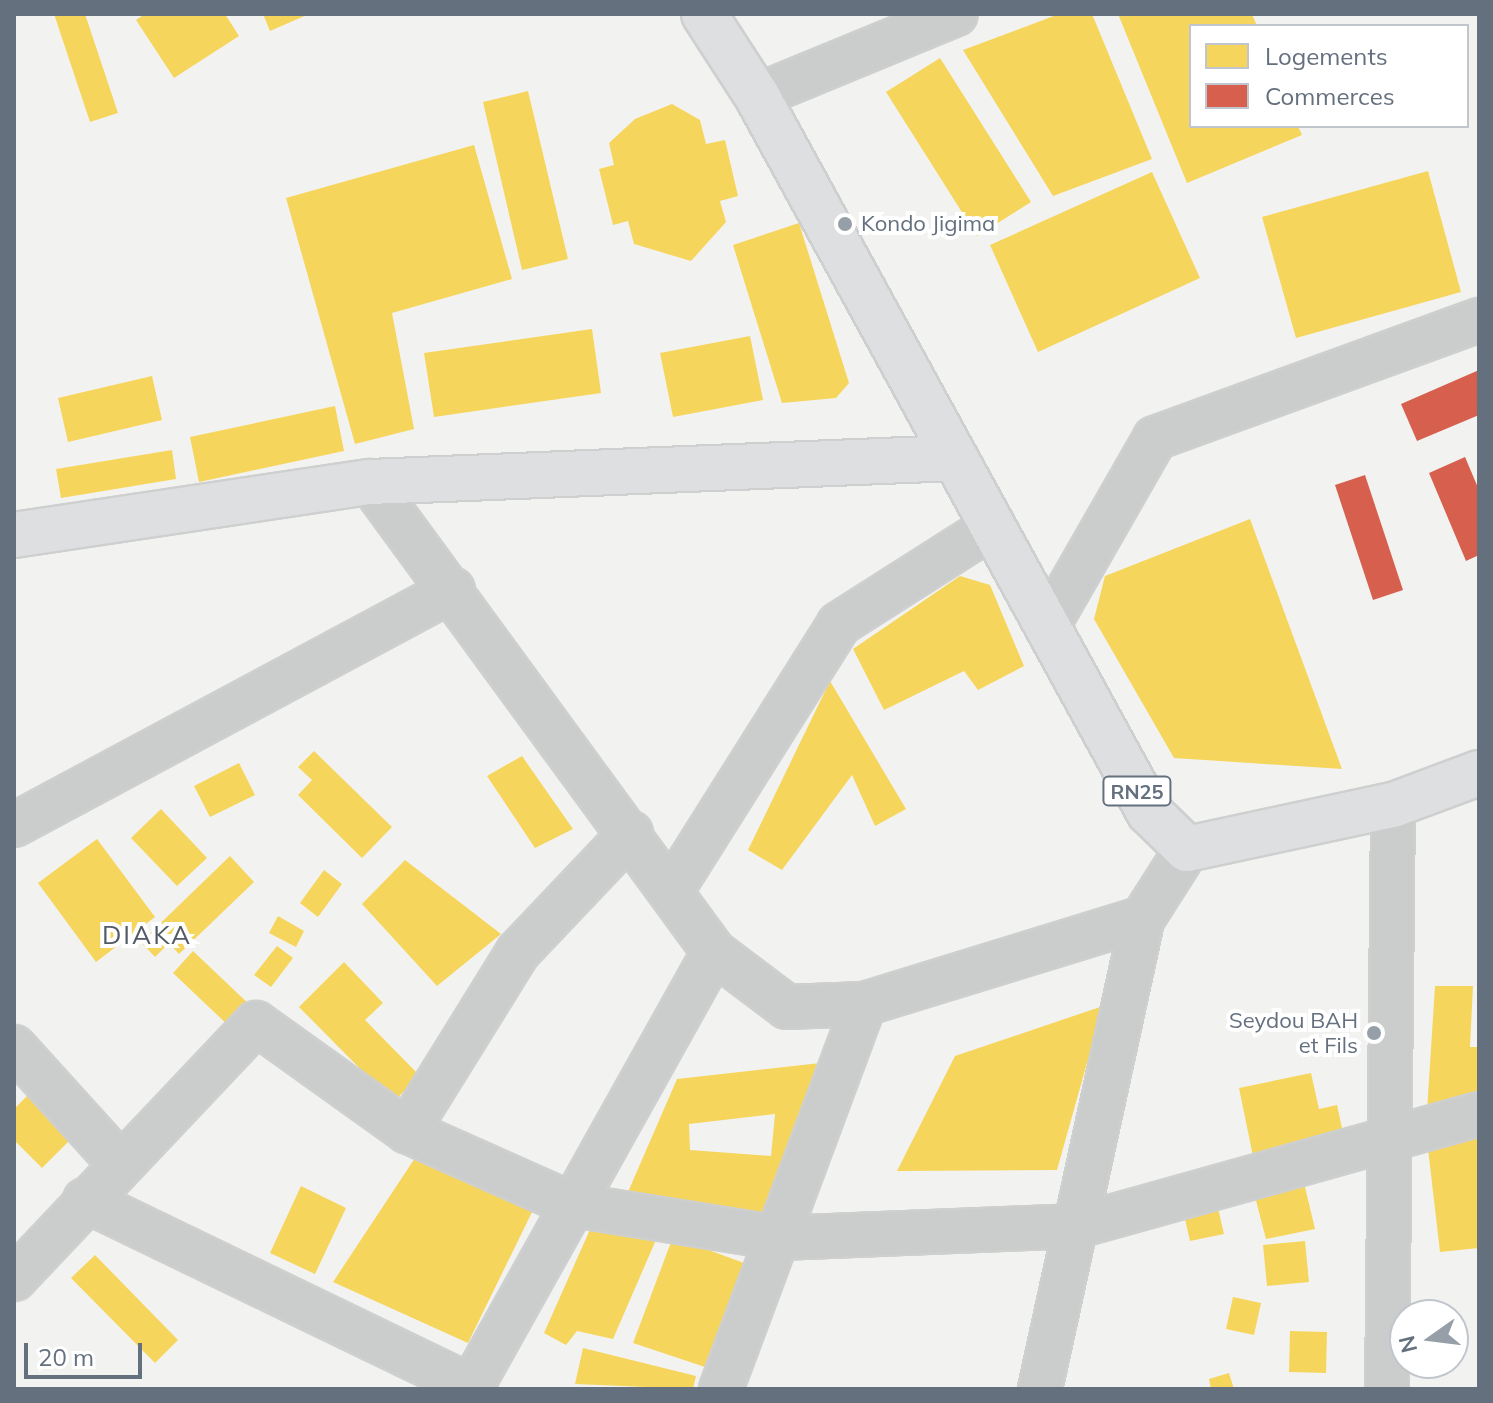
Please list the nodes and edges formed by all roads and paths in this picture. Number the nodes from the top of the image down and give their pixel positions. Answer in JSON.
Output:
{"nodes":[{"id":1,"x":704,"y":14,"type":"edge"},
{"id":2,"x":956,"y":14,"type":"edge"},
{"id":3,"x":757,"y":96,"type":"junction"},
{"id":4,"x":1479,"y":320,"type":"edge"},
{"id":5,"x":954,"y":458,"type":"junction"},
{"id":6,"x":370,"y":482,"type":"junction"},
{"id":7,"x":993,"y":526,"type":"junction"},
{"id":8,"x":14,"y":535,"type":"edge"},
{"id":9,"x":453,"y":590,"type":"junction"},
{"id":10,"x":1048,"y":625,"type":"junction"},
{"id":11,"x":1479,"y":773,"type":"edge"},
{"id":12,"x":1393,"y":805,"type":"junction"},
{"id":13,"x":14,"y":825,"type":"edge"},
{"id":14,"x":631,"y":833,"type":"junction"},
{"id":15,"x":1187,"y":849,"type":"junction"},
{"id":16,"x":671,"y":891,"type":"junction"},
{"id":17,"x":1143,"y":918,"type":"junction"},
{"id":18,"x":714,"y":952,"type":"junction"},
{"id":19,"x":864,"y":1004,"type":"junction"},
{"id":20,"x":14,"y":1047,"type":"edge"},
{"id":21,"x":1479,"y":1114,"type":"edge"},
{"id":22,"x":407,"y":1131,"type":"junction"},
{"id":23,"x":1387,"y":1141,"type":"junction"},
{"id":24,"x":120,"y":1164,"type":"junction"},
{"id":25,"x":85,"y":1200,"type":"junction"},
{"id":26,"x":573,"y":1205,"type":"junction"},
{"id":27,"x":1078,"y":1226,"type":"junction"},
{"id":28,"x":780,"y":1238,"type":"junction"},
{"id":29,"x":14,"y":1279,"type":"edge"},
{"id":30,"x":472,"y":1388,"type":"edge"},
{"id":31,"x":721,"y":1389,"type":"edge"},
{"id":32,"x":1040,"y":1389,"type":"edge"},
{"id":33,"x":1387,"y":1389,"type":"edge"}],
"edges":[{"from":1,"to":3,"type":"main road","number":"RN25"},
{"from":2,"to":3,"type":"street"},
{"from":3,"to":5,"type":"main road","number":"RN25"},
{"from":4,"to":10,"type":"street"},
{"from":5,"to":6,"type":"main road"},
{"from":5,"to":7,"type":"main road","number":"RN25"},
{"from":6,"to":8,"type":"main road"},
{"from":6,"to":9,"type":"street"},
{"from":7,"to":10,"type":"main road","number":"RN25"},
{"from":7,"to":16,"type":"street"},
{"from":9,"to":13,"type":"street"},
{"from":9,"to":14,"type":"street"},
{"from":10,"to":15,"type":"main road","number":"RN25"},
{"from":11,"to":12,"type":"main road"},
{"from":12,"to":15,"type":"main road"},
{"from":12,"to":23,"type":"street"},
{"from":14,"to":16,"type":"street"},
{"from":14,"to":22,"type":"street"},
{"from":15,"to":17,"type":"street"},
{"from":16,"to":18,"type":"street"},
{"from":17,"to":19,"type":"street"},
{"from":17,"to":27,"type":"street"},
{"from":18,"to":19,"type":"street"},
{"from":18,"to":26,"type":"street"},
{"from":19,"to":28,"type":"street"},
{"from":20,"to":24,"type":"street"},
{"from":21,"to":23,"type":"street"},
{"from":22,"to":24,"type":"street"},
{"from":22,"to":26,"type":"street"},
{"from":23,"to":27,"type":"street"},
{"from":23,"to":33,"type":"street"},
{"from":24,"to":25,"type":"street"},
{"from":25,"to":29,"type":"street"},
{"from":25,"to":30,"type":"street"},
{"from":26,"to":28,"type":"street"},
{"from":26,"to":30,"type":"street"},
{"from":27,"to":28,"type":"street"},
{"from":27,"to":32,"type":"street"},
{"from":28,"to":31,"type":"street"}]}
